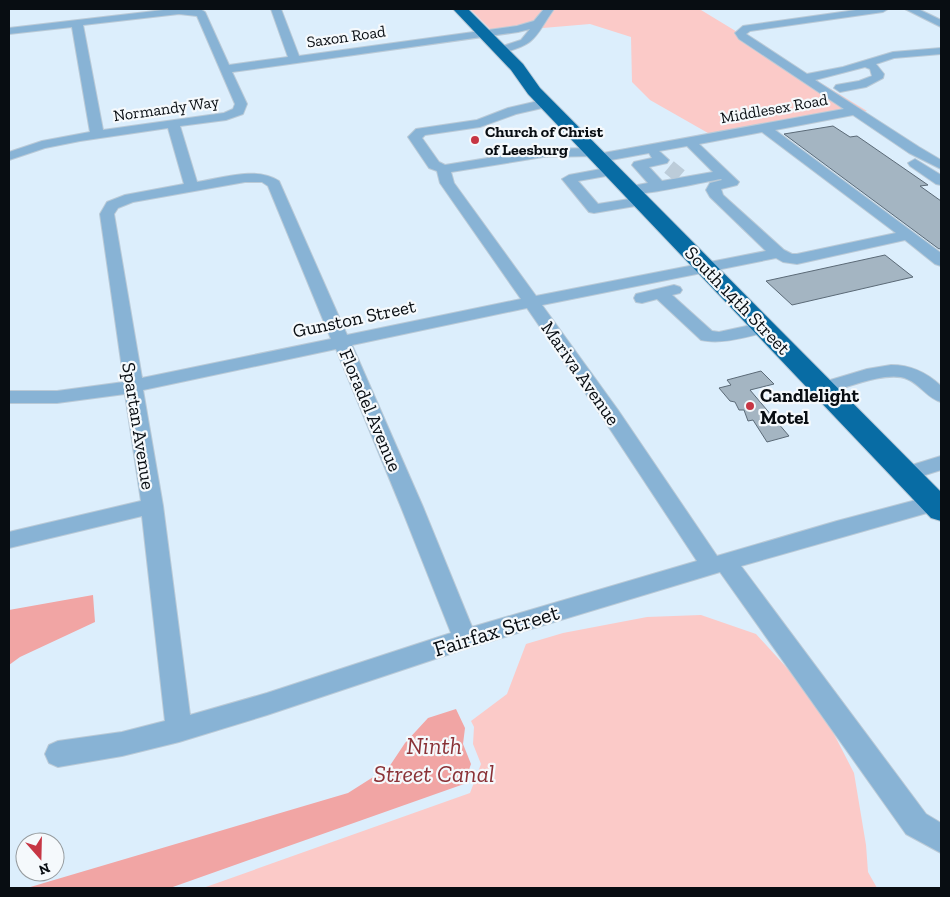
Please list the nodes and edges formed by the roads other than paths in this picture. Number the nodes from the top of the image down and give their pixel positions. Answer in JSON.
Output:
{"nodes":[{"id":1,"x":276,"y":9,"type":"edge"},
{"id":2,"x":443,"y":9,"type":"edge"},
{"id":3,"x":460,"y":9,"type":"edge"},
{"id":4,"x":549,"y":9,"type":"edge"},
{"id":5,"x":883,"y":9,"type":"edge"},
{"id":6,"x":910,"y":9,"type":"edge"},
{"id":7,"x":77,"y":23,"type":"junction"},
{"id":8,"x":538,"y":23,"type":"junction"},
{"id":9,"x":941,"y":24,"type":"edge"},
{"id":10,"x":9,"y":31,"type":"edge"},
{"id":11,"x":477,"y":35,"type":"junction"},
{"id":12,"x":501,"y":50,"type":"junction"},
{"id":13,"x":941,"y":51,"type":"edge"},
{"id":14,"x":905,"y":53,"type":"junction"},
{"id":15,"x":296,"y":60,"type":"junction"},
{"id":16,"x":865,"y":63,"type":"junction"},
{"id":17,"x":941,"y":63,"type":"edge"},
{"id":18,"x":226,"y":68,"type":"junction"},
{"id":19,"x":806,"y":78,"type":"junction"},
{"id":20,"x":840,"y":88,"type":"dead end"},
{"id":21,"x":541,"y":97,"type":"junction"},
{"id":22,"x":856,"y":111,"type":"junction"},
{"id":23,"x":837,"y":114,"type":"junction"},
{"id":24,"x":173,"y":124,"type":"junction"},
{"id":25,"x":765,"y":128,"type":"junction"},
{"id":26,"x":97,"y":134,"type":"junction"},
{"id":27,"x":690,"y":142,"type":"junction"},
{"id":28,"x":9,"y":156,"type":"edge"},
{"id":29,"x":602,"y":160,"type":"junction"},
{"id":30,"x":941,"y":164,"type":"edge"},
{"id":31,"x":666,"y":171,"type":"junction"},
{"id":32,"x":724,"y":174,"type":"junction"},
{"id":33,"x":445,"y":176,"type":"junction"},
{"id":34,"x":941,"y":181,"type":"edge"},
{"id":35,"x":191,"y":186,"type":"junction"},
{"id":36,"x":637,"y":196,"type":"junction"},
{"id":37,"x":908,"y":235,"type":"junction"},
{"id":38,"x":778,"y":253,"type":"junction"},
{"id":39,"x":941,"y":261,"type":"edge"},
{"id":40,"x":708,"y":268,"type":"junction"},
{"id":41,"x":669,"y":275,"type":"junction"},
{"id":42,"x":661,"y":294,"type":"junction"},
{"id":43,"x":642,"y":298,"type":"dead end"},
{"id":44,"x":531,"y":302,"type":"junction"},
{"id":45,"x":765,"y":327,"type":"junction"},
{"id":46,"x":342,"y":342,"type":"junction"},
{"id":47,"x":133,"y":386,"type":"junction"},
{"id":48,"x":824,"y":388,"type":"junction"},
{"id":49,"x":941,"y":396,"type":"edge"},
{"id":50,"x":9,"y":397,"type":"edge"},
{"id":51,"x":941,"y":463,"type":"edge"},
{"id":52,"x":906,"y":474,"type":"junction"},
{"id":53,"x":152,"y":506,"type":"junction"},
{"id":54,"x":938,"y":507,"type":"edge"},
{"id":55,"x":9,"y":540,"type":"edge"},
{"id":56,"x":719,"y":564,"type":"junction"},
{"id":57,"x":465,"y":639,"type":"junction"},
{"id":58,"x":179,"y":730,"type":"junction"},
{"id":59,"x":58,"y":754,"type":"dead end"},
{"id":60,"x":941,"y":839,"type":"edge"}],
"edges":[{"from":1,"to":15,"type":"street"},
{"from":2,"to":11,"type":"highway","name":"South 14th Street"},
{"from":3,"to":11,"type":"highway","name":"South 14th Street"},
{"from":4,"to":8,"type":"street"},
{"from":5,"to":19,"type":"street"},
{"from":6,"to":9,"type":"street"},
{"from":7,"to":10,"type":"street","name":"Normandy Way"},
{"from":7,"to":18,"type":"street","name":"Normandy Way"},
{"from":7,"to":26,"type":"street"},
{"from":8,"to":11,"type":"street","name":"Saxon Road"},
{"from":8,"to":12,"type":"street"},
{"from":11,"to":12,"type":"highway","name":"South 14th Street"},
{"from":11,"to":15,"type":"street","name":"Saxon Road"},
{"from":11,"to":21,"type":"highway","name":"South 14th Street"},
{"from":12,"to":21,"type":"highway","name":"South 14th Street"},
{"from":13,"to":14,"type":"street"},
{"from":14,"to":16,"type":"street"},
{"from":14,"to":17,"type":"street"},
{"from":15,"to":18,"type":"street","name":"Saxon Road"},
{"from":16,"to":19,"type":"street"},
{"from":16,"to":20,"type":"street"},
{"from":18,"to":24,"type":"street","name":"Normandy Way"},
{"from":19,"to":22,"type":"street"},
{"from":21,"to":29,"type":"highway","name":"South 14th Street"},
{"from":21,"to":33,"type":"street","name":"Mariva Avenue"},
{"from":22,"to":23,"type":"street","name":"Middlesex Road"},
{"from":22,"to":30,"type":"street","name":"Middlesex Road"},
{"from":23,"to":25,"type":"street","name":"Middlesex Road"},
{"from":23,"to":34,"type":"street"},
{"from":24,"to":26,"type":"street","name":"Normandy Way"},
{"from":24,"to":35,"type":"street"},
{"from":25,"to":27,"type":"street","name":"Middlesex Road"},
{"from":25,"to":37,"type":"street"},
{"from":26,"to":28,"type":"street","name":"Normandy Way"},
{"from":27,"to":31,"type":"street","name":"Middlesex Road"},
{"from":27,"to":32,"type":"street"},
{"from":29,"to":31,"type":"street","name":"Middlesex Road"},
{"from":29,"to":33,"type":"street"},
{"from":29,"to":36,"type":"highway","name":"South 14th Street"},
{"from":29,"to":36,"type":"street"},
{"from":31,"to":32,"type":"street"},
{"from":31,"to":36,"type":"street"},
{"from":32,"to":38,"type":"street"},
{"from":33,"to":44,"type":"street","name":"Mariva Avenue"},
{"from":35,"to":46,"type":"street","name":"Floradel Avenue"},
{"from":35,"to":47,"type":"street","name":"Spartan Avenue"},
{"from":36,"to":40,"type":"highway","name":"South 14th Street"},
{"from":37,"to":38,"type":"street"},
{"from":37,"to":39,"type":"street"},
{"from":38,"to":40,"type":"street","name":"Gunston Street"},
{"from":40,"to":41,"type":"street","name":"Gunston Street"},
{"from":40,"to":45,"type":"highway","name":"South 14th Street"},
{"from":41,"to":42,"type":"street"},
{"from":41,"to":44,"type":"street","name":"Gunston Street"},
{"from":42,"to":43,"type":"street"},
{"from":42,"to":45,"type":"street"},
{"from":44,"to":46,"type":"street","name":"Gunston Street"},
{"from":44,"to":56,"type":"street","name":"Mariva Avenue"},
{"from":45,"to":48,"type":"highway","name":"South 14th Street"},
{"from":46,"to":47,"type":"street","name":"Gunston Street"},
{"from":46,"to":57,"type":"street","name":"Floradel Avenue"},
{"from":47,"to":50,"type":"street","name":"Gunston Street"},
{"from":47,"to":53,"type":"street","name":"Spartan Avenue"},
{"from":48,"to":49,"type":"street"},
{"from":48,"to":52,"type":"highway","name":"South 14th Street"},
{"from":51,"to":52,"type":"street"},
{"from":52,"to":54,"type":"highway","name":"South 14th Street"},
{"from":53,"to":55,"type":"street"},
{"from":53,"to":58,"type":"street","name":"Spartan Avenue"},
{"from":54,"to":56,"type":"street","name":"Fairfax Street"},
{"from":56,"to":57,"type":"street","name":"Fairfax Street"},
{"from":56,"to":60,"type":"street","name":"Mariva Avenue"},
{"from":57,"to":58,"type":"street","name":"Fairfax Street"},
{"from":58,"to":59,"type":"street","name":"Fairfax Street"}]}
